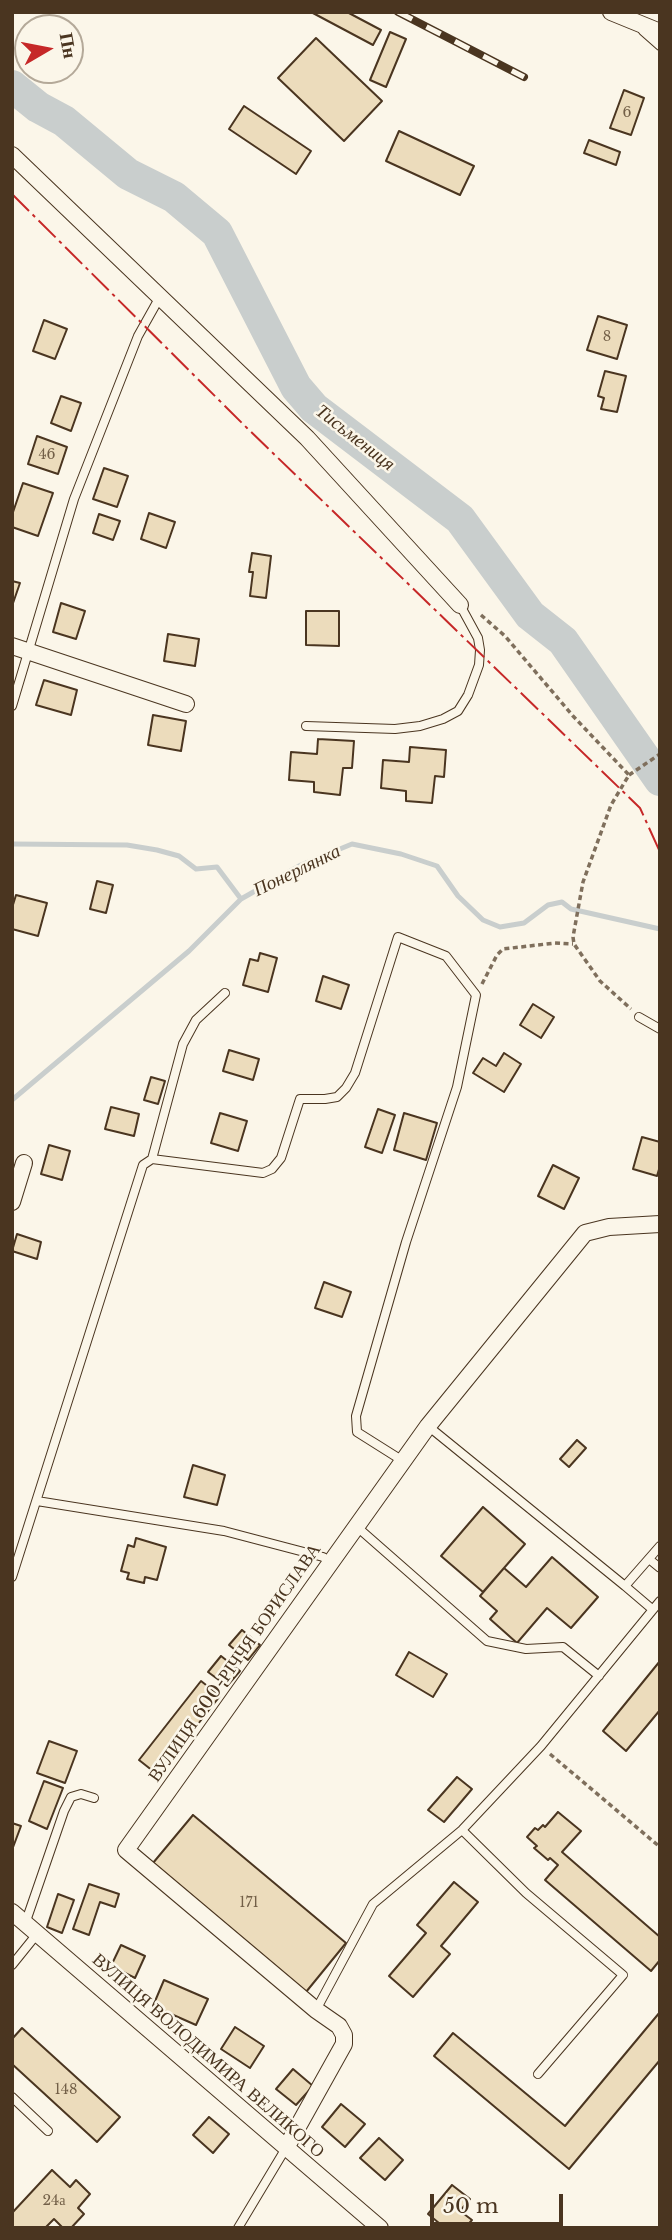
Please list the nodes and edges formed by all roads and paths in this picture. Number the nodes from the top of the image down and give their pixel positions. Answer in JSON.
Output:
{"nodes":[{"id":1,"x":611,"y":12,"type":"edge"},
{"id":2,"x":630,"y":19,"type":"junction"},
{"id":3,"x":660,"y":32,"type":"edge"},
{"id":4,"x":660,"y":46,"type":"edge"},
{"id":5,"x":12,"y":155,"type":"edge"},
{"id":6,"x":161,"y":295,"type":"junction"},
{"id":7,"x":460,"y":605,"type":"junction"},
{"id":8,"x":20,"y":649,"type":"edge"},
{"id":9,"x":186,"y":704,"type":"dead end"},
{"id":10,"x":12,"y":706,"type":"edge"},
{"id":11,"x":306,"y":726,"type":"dead end"},
{"id":12,"x":660,"y":754,"type":"edge"},
{"id":13,"x":629,"y":775,"type":"junction"},
{"id":14,"x":574,"y":944,"type":"junction"},
{"id":15,"x":225,"y":993,"type":"dead end"},
{"id":16,"x":476,"y":995,"type":"junction"},
{"id":17,"x":639,"y":1017,"type":"joint"},
{"id":18,"x":660,"y":1029,"type":"edge"},
{"id":19,"x":152,"y":1159,"type":"junction"},
{"id":20,"x":24,"y":1163,"type":"dead end"},
{"id":21,"x":12,"y":1202,"type":"edge"},
{"id":22,"x":660,"y":1224,"type":"edge"},
{"id":23,"x":428,"y":1426,"type":"junction"},
{"id":24,"x":403,"y":1461,"type":"junction"},
{"id":25,"x":37,"y":1501,"type":"junction"},
{"id":26,"x":356,"y":1526,"type":"junction"},
{"id":27,"x":660,"y":1546,"type":"edge"},
{"id":28,"x":649,"y":1559,"type":"junction"},
{"id":29,"x":331,"y":1563,"type":"junction"},
{"id":30,"x":660,"y":1568,"type":"edge"},
{"id":31,"x":12,"y":1577,"type":"edge"},
{"id":32,"x":625,"y":1586,"type":"junction"},
{"id":33,"x":660,"y":1601,"type":"edge"},
{"id":34,"x":652,"y":1609,"type":"junction"},
{"id":35,"x":599,"y":1676,"type":"junction"},
{"id":36,"x":541,"y":1746,"type":"junction"},
{"id":37,"x":94,"y":1798,"type":"dead end"},
{"id":38,"x":463,"y":1830,"type":"junction"},
{"id":39,"x":660,"y":1847,"type":"edge"},
{"id":40,"x":12,"y":1912,"type":"edge"},
{"id":41,"x":31,"y":1929,"type":"junction"},
{"id":42,"x":12,"y":1965,"type":"edge"},
{"id":43,"x":316,"y":2010,"type":"junction"},
{"id":44,"x":538,"y":2074,"type":"dead end"},
{"id":45,"x":12,"y":2097,"type":"edge"},
{"id":46,"x":48,"y":2131,"type":"dead end"},
{"id":47,"x":286,"y":2148,"type":"junction"},
{"id":48,"x":238,"y":2228,"type":"edge"},
{"id":49,"x":380,"y":2228,"type":"edge"}],
"edges":[{"from":1,"to":2,"type":"street"},
{"from":2,"to":3,"type":"street"},
{"from":2,"to":4,"type":"lane"},
{"from":5,"to":6,"type":"street"},
{"from":6,"to":7,"type":"street"},
{"from":6,"to":8,"type":"lane"},
{"from":7,"to":11,"type":"lane"},
{"from":7,"to":13,"type":"path"},
{"from":8,"to":9,"type":"street"},
{"from":8,"to":10,"type":"lane"},
{"from":12,"to":13,"type":"path"},
{"from":13,"to":14,"type":"path"},
{"from":14,"to":16,"type":"path"},
{"from":14,"to":17,"type":"path"},
{"from":15,"to":19,"type":"lane"},
{"from":16,"to":19,"type":"lane"},
{"from":16,"to":24,"type":"lane"},
{"from":17,"to":18,"type":"lane"},
{"from":19,"to":25,"type":"lane"},
{"from":20,"to":21,"type":"street"},
{"from":22,"to":23,"type":"street","name":"ВУЛИЦЯ 600-РІЧЧЯ БОРИСЛАВА"},
{"from":23,"to":24,"type":"street","name":"ВУЛИЦЯ 600-РІЧЧЯ БОРИСЛАВА"},
{"from":23,"to":32,"type":"lane"},
{"from":24,"to":26,"type":"street","name":"ВУЛИЦЯ 600-РІЧЧЯ БОРИСЛАВА"},
{"from":25,"to":29,"type":"lane"},
{"from":25,"to":31,"type":"lane"},
{"from":26,"to":29,"type":"street","name":"ВУЛИЦЯ 600-РІЧЧЯ БОРИСЛАВА"},
{"from":26,"to":35,"type":"lane"},
{"from":27,"to":28,"type":"lane"},
{"from":28,"to":30,"type":"lane"},
{"from":28,"to":32,"type":"lane"},
{"from":29,"to":43,"type":"street","name":"ВУЛИЦЯ 600-РІЧЧЯ БОРИСЛАВА"},
{"from":32,"to":34,"type":"lane"},
{"from":33,"to":34,"type":"lane"},
{"from":34,"to":35,"type":"lane"},
{"from":35,"to":36,"type":"lane"},
{"from":36,"to":38,"type":"lane"},
{"from":36,"to":39,"type":"path"},
{"from":37,"to":41,"type":"lane"},
{"from":38,"to":43,"type":"lane"},
{"from":38,"to":44,"type":"lane"},
{"from":40,"to":41,"type":"street","name":"ВУЛИЦЯ ВОЛОДИМИРА ВЕЛИКОГО"},
{"from":41,"to":42,"type":"lane"},
{"from":41,"to":47,"type":"street","name":"ВУЛИЦЯ ВОЛОДИМИРА ВЕЛИКОГО"},
{"from":43,"to":47,"type":"street","name":"ВУЛИЦЯ 600-РІЧЧЯ БОРИСЛАВА"},
{"from":45,"to":46,"type":"lane"},
{"from":47,"to":48,"type":"lane"},
{"from":47,"to":49,"type":"street","name":"ВУЛИЦЯ ВОЛОДИМИРА ВЕЛИКОГО"}]}
